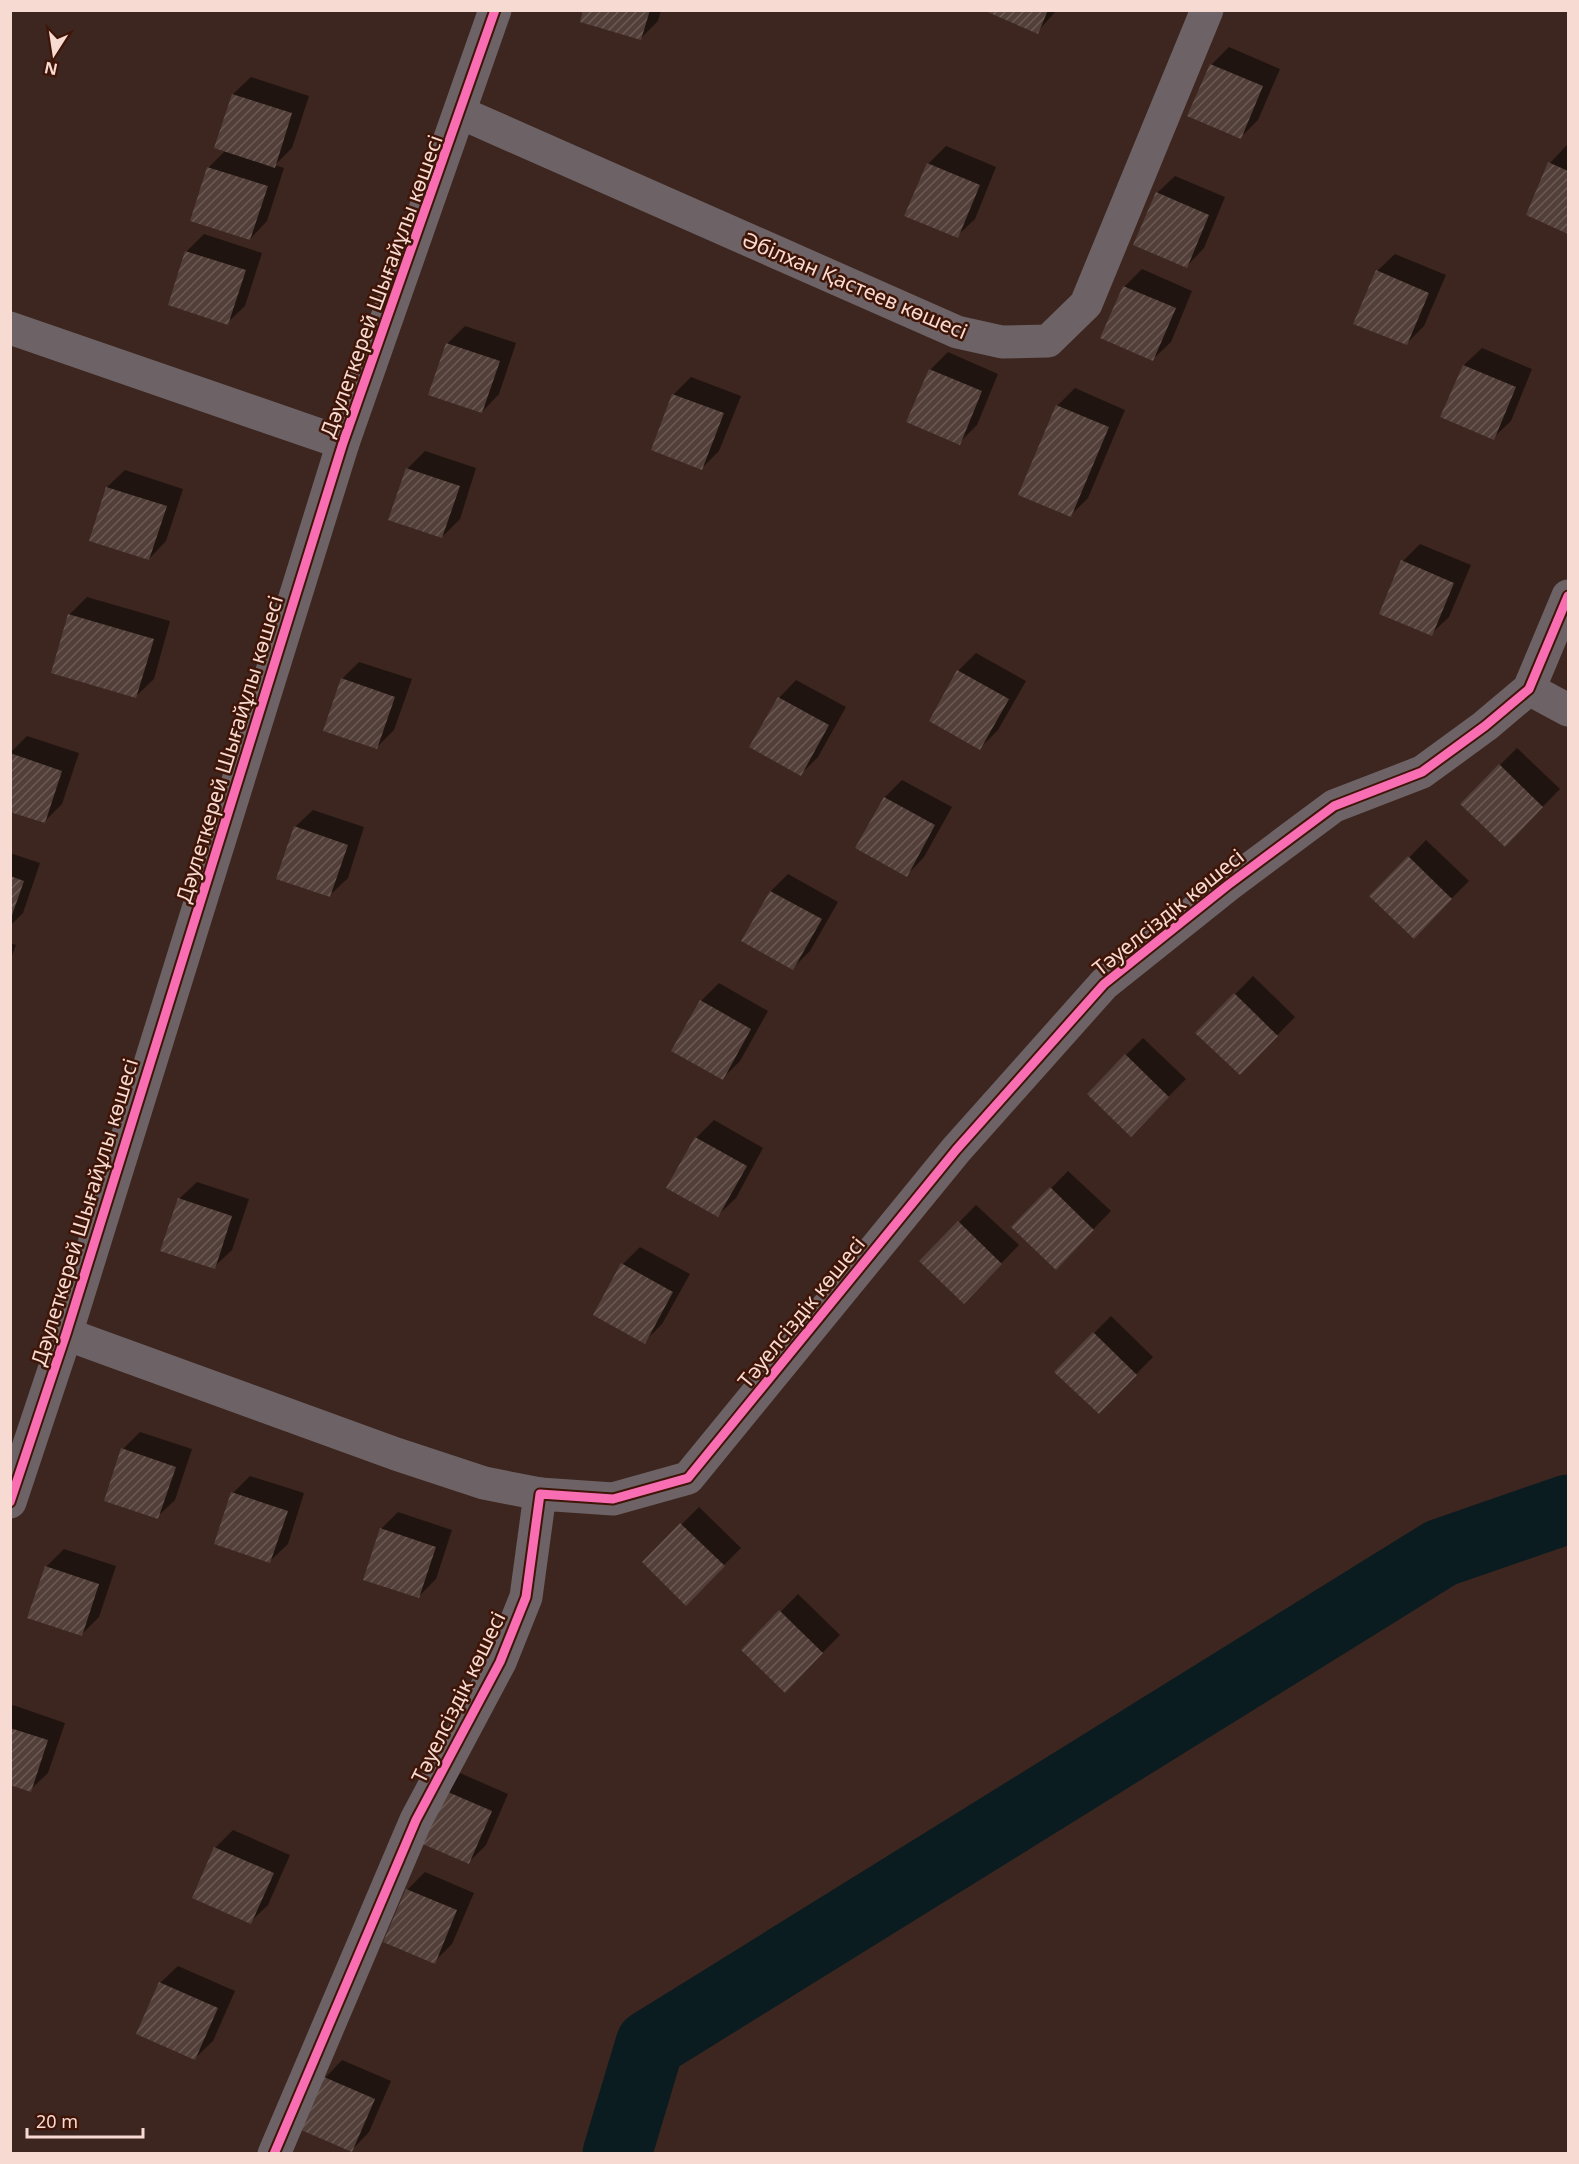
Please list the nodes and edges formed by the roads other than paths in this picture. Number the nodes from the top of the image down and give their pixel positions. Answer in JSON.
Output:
{"nodes":[{"id":1,"x":495,"y":10,"type":"edge"},
{"id":2,"x":1207,"y":10,"type":"edge"},
{"id":3,"x":461,"y":113,"type":"junction"},
{"id":4,"x":10,"y":328,"type":"edge"},
{"id":5,"x":343,"y":442,"type":"junction"},
{"id":6,"x":1569,"y":596,"type":"edge"},
{"id":7,"x":1529,"y":689,"type":"junction"},
{"id":8,"x":1569,"y":710,"type":"edge"},
{"id":9,"x":66,"y":1334,"type":"junction"},
{"id":10,"x":540,"y":1494,"type":"junction"},
{"id":11,"x":10,"y":1502,"type":"edge"},
{"id":12,"x":274,"y":2154,"type":"edge"}],
"edges":[{"from":1,"to":3,"type":"street","name":"Дәулеткерей Шығайұлы көшесі"},
{"from":2,"to":3,"type":"street","name":"Әбілхан Қастеев көшесі"},
{"from":3,"to":5,"type":"street","name":"Дәулеткерей Шығайұлы көшесі"},
{"from":4,"to":5,"type":"street"},
{"from":5,"to":9,"type":"street","name":"Дәулеткерей Шығайұлы көшесі"},
{"from":6,"to":7,"type":"street","name":"Тәуелсіздік көшесі"},
{"from":7,"to":8,"type":"street"},
{"from":7,"to":10,"type":"street","name":"Тәуелсіздік көшесі"},
{"from":9,"to":10,"type":"street"},
{"from":9,"to":11,"type":"street","name":"Дәулеткерей Шығайұлы көшесі"},
{"from":10,"to":12,"type":"street","name":"Тәуелсіздік көшесі"}]}
